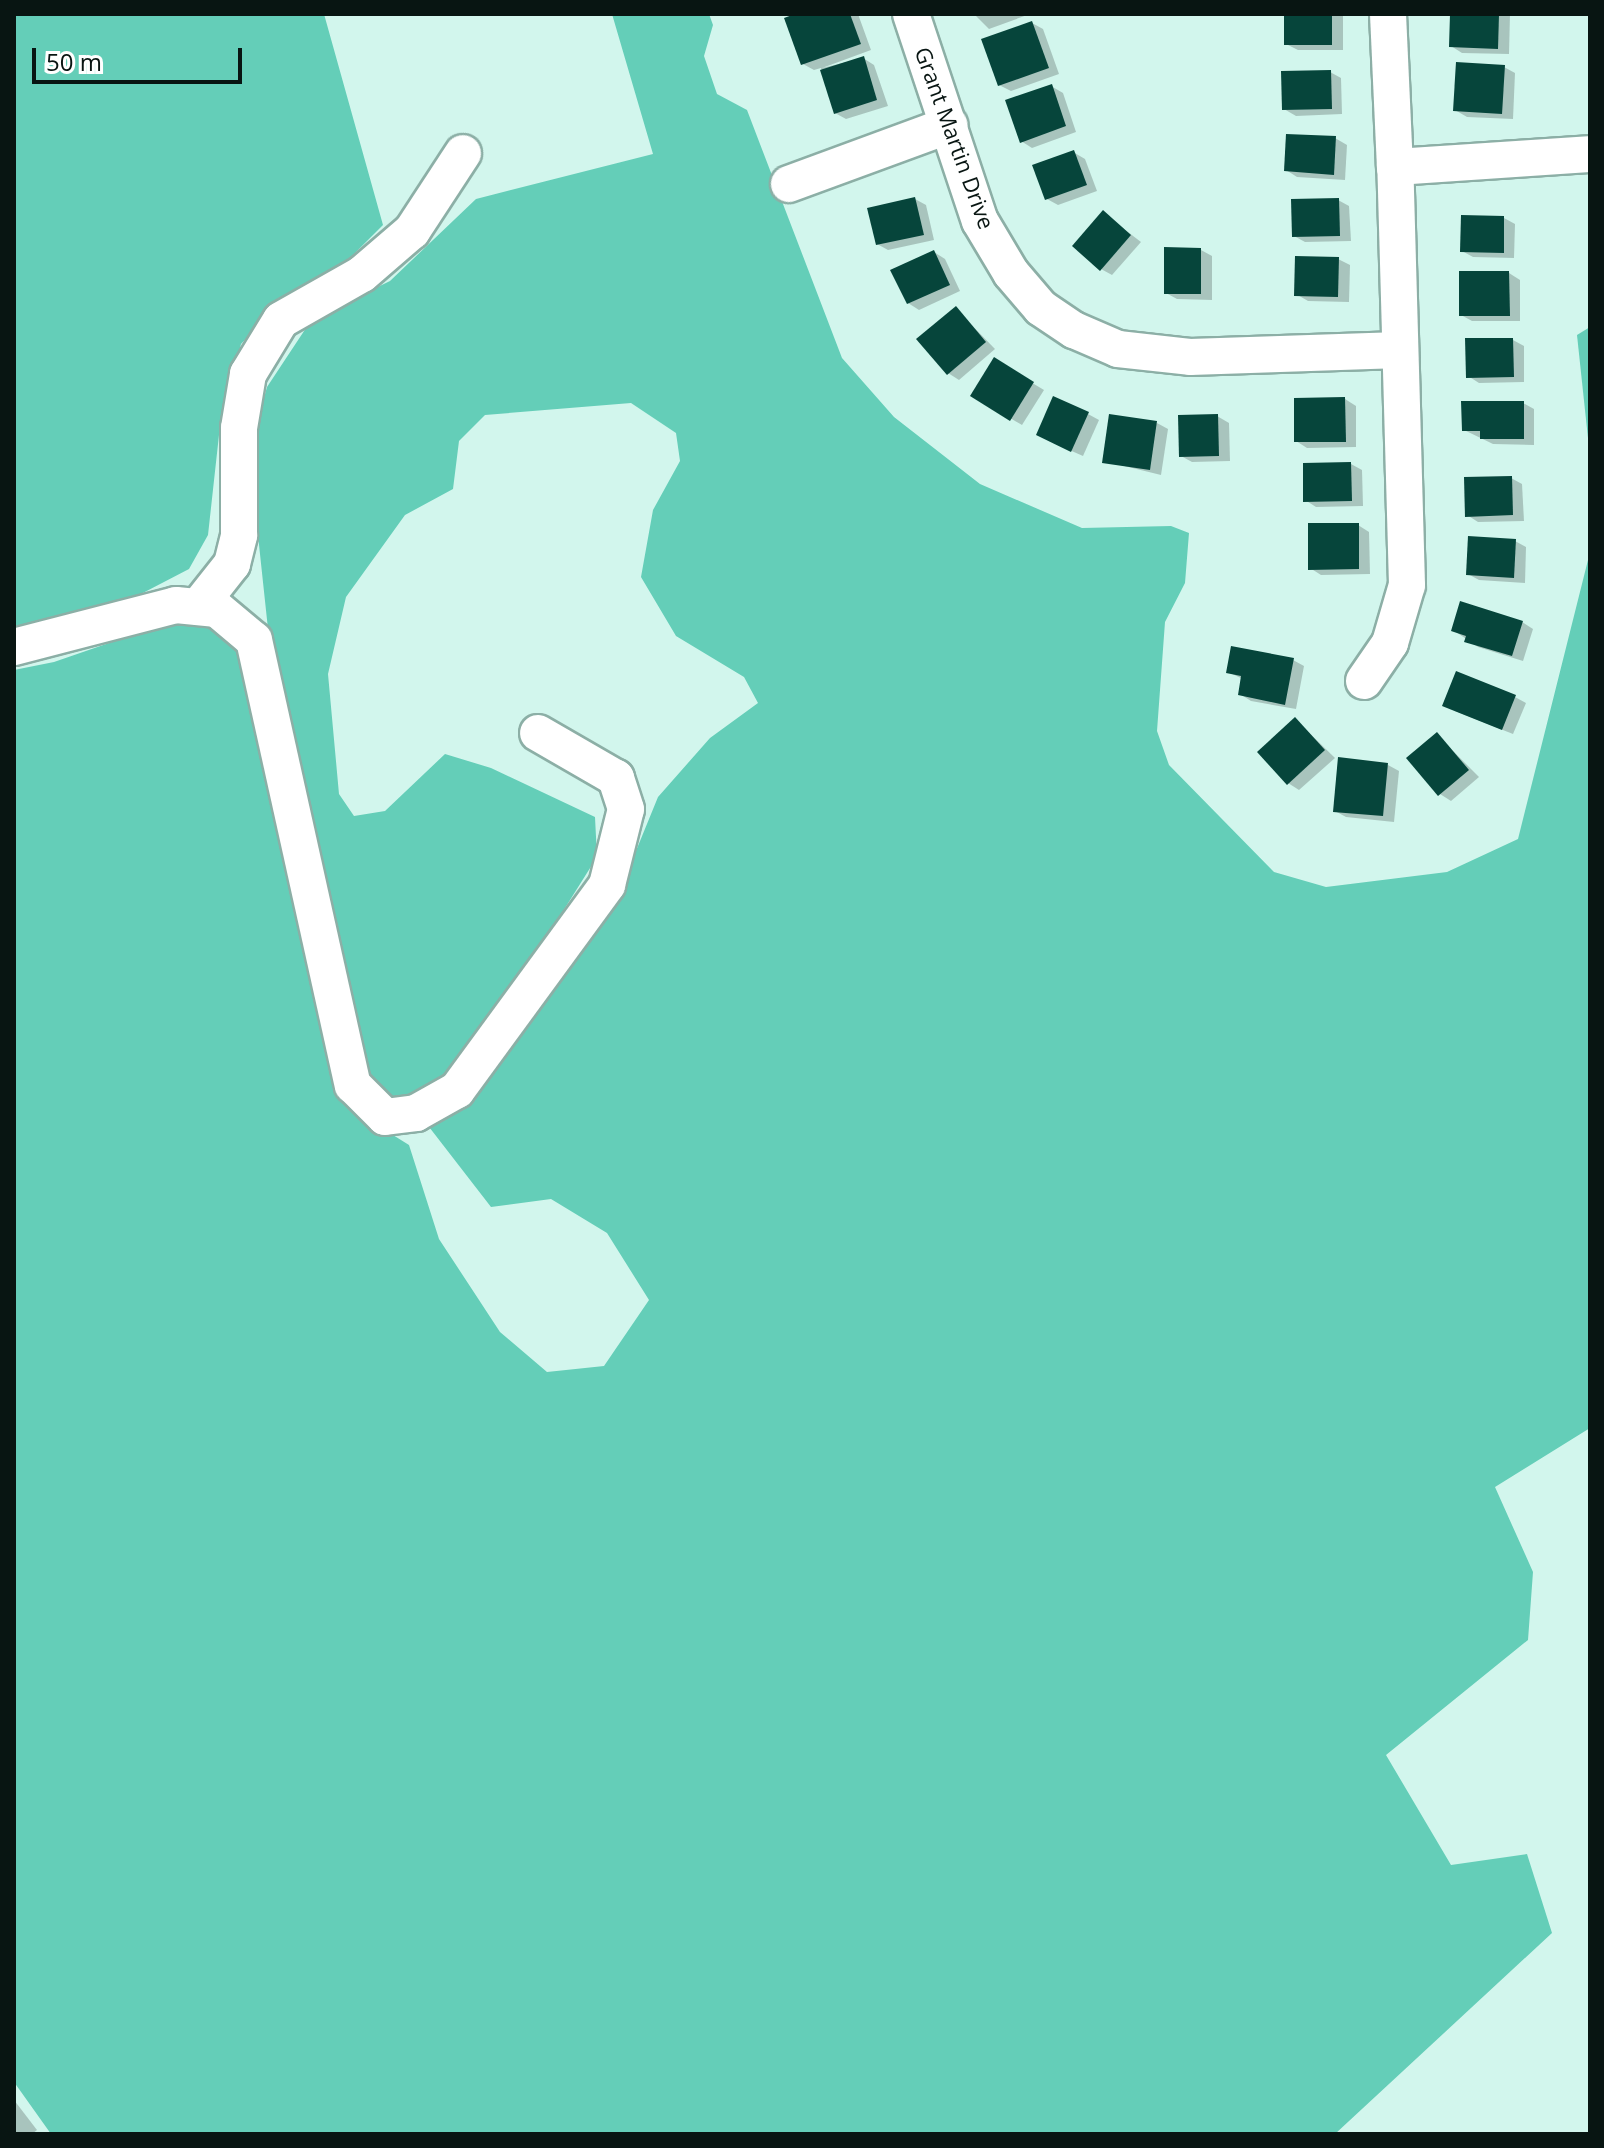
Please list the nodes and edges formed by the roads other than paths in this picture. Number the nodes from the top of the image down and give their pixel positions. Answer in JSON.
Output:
{"nodes":[{"id":1,"x":911,"y":14,"type":"edge"},
{"id":2,"x":1388,"y":14,"type":"edge"},
{"id":3,"x":949,"y":125,"type":"junction"},
{"id":4,"x":463,"y":153,"type":"dead end"},
{"id":5,"x":1590,"y":154,"type":"edge"},
{"id":6,"x":1395,"y":167,"type":"junction"},
{"id":7,"x":789,"y":184,"type":"dead end"},
{"id":8,"x":1400,"y":350,"type":"junction"},
{"id":9,"x":198,"y":607,"type":"junction"},
{"id":10,"x":14,"y":647,"type":"edge"},
{"id":11,"x":1364,"y":681,"type":"dead end"},
{"id":12,"x":538,"y":733,"type":"dead end"}],
"edges":[{"from":1,"to":3,"type":"street","name":"Grant Martin Drive"},
{"from":2,"to":6,"type":"street"},
{"from":3,"to":7,"type":"street"},
{"from":3,"to":8,"type":"street","name":"Grant Martin Drive"},
{"from":4,"to":9,"type":"street"},
{"from":5,"to":6,"type":"street"},
{"from":6,"to":8,"type":"street"},
{"from":8,"to":11,"type":"street"},
{"from":9,"to":10,"type":"street"},
{"from":9,"to":12,"type":"street"}]}
